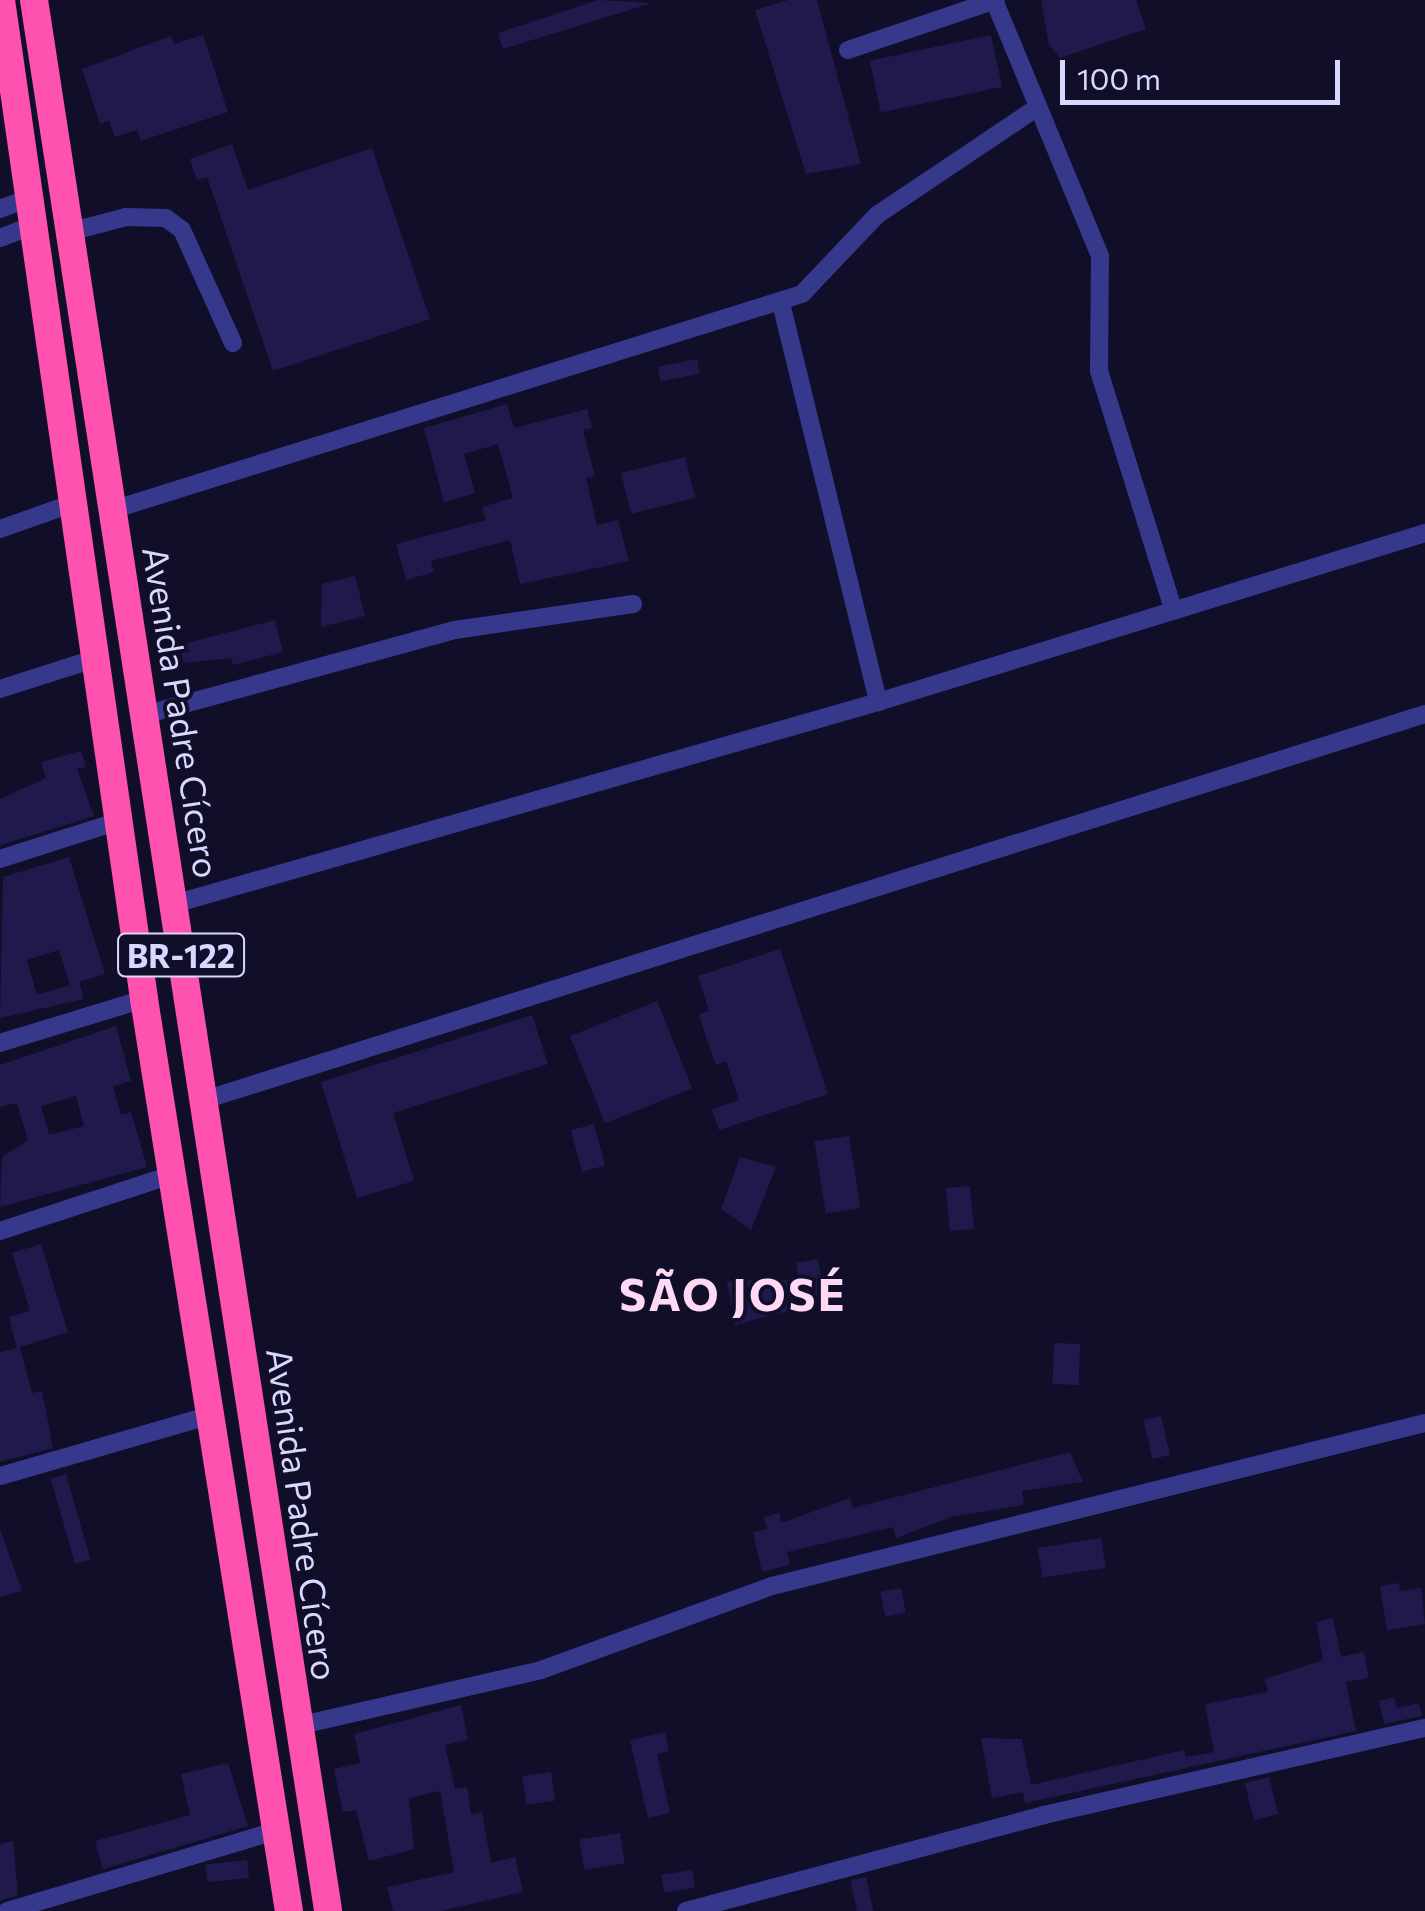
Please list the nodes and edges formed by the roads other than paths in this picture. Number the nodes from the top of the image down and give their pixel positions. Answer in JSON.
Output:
{"nodes":[{"id":1,"x":1,"y":0,"type":"edge"},
{"id":2,"x":34,"y":0,"type":"edge"},
{"id":3,"x":995,"y":0,"type":"edge"},
{"id":4,"x":848,"y":50,"type":"dead end"},
{"id":5,"x":1033,"y":110,"type":"junction"},
{"id":6,"x":0,"y":209,"type":"edge"},
{"id":7,"x":34,"y":210,"type":"junction"},
{"id":8,"x":69,"y":232,"type":"junction"},
{"id":9,"x":0,"y":238,"type":"edge"},
{"id":10,"x":781,"y":303,"type":"junction"},
{"id":11,"x":234,"y":342,"type":"dead end"},
{"id":12,"x":70,"y":504,"type":"junction"},
{"id":13,"x":112,"y":510,"type":"junction"},
{"id":14,"x":0,"y":529,"type":"edge"},
{"id":15,"x":1425,"y":533,"type":"edge"},
{"id":16,"x":633,"y":604,"type":"dead end"},
{"id":17,"x":1172,"y":606,"type":"junction"},
{"id":18,"x":94,"y":658,"type":"junction"},
{"id":19,"x":0,"y":689,"type":"edge"},
{"id":20,"x":878,"y":702,"type":"junction"},
{"id":21,"x":1425,"y":714,"type":"edge"},
{"id":22,"x":144,"y":716,"type":"junction"},
{"id":23,"x":119,"y":820,"type":"junction"},
{"id":24,"x":0,"y":859,"type":"edge"},
{"id":25,"x":174,"y":904,"type":"junction"},
{"id":26,"x":144,"y":999,"type":"junction"},
{"id":27,"x":0,"y":1043,"type":"edge"},
{"id":28,"x":204,"y":1100,"type":"junction"},
{"id":29,"x":174,"y":1174,"type":"junction"},
{"id":30,"x":0,"y":1231,"type":"edge"},
{"id":31,"x":212,"y":1416,"type":"junction"},
{"id":32,"x":1425,"y":1423,"type":"edge"},
{"id":33,"x":0,"y":1476,"type":"edge"},
{"id":34,"x":297,"y":1726,"type":"junction"},
{"id":35,"x":1425,"y":1728,"type":"edge"},
{"id":36,"x":276,"y":1832,"type":"junction"},
{"id":37,"x":8,"y":1911,"type":"edge"},
{"id":38,"x":289,"y":1911,"type":"edge"},
{"id":39,"x":328,"y":1911,"type":"edge"},
{"id":40,"x":686,"y":1911,"type":"edge"}],
"edges":[{"from":1,"to":7,"type":"highway","name":"Avenida Padre Cícero","number":"BR-122"},
{"from":2,"to":8,"type":"highway","name":"Avenida Padre Cícero","number":"BR-122"},
{"from":3,"to":4,"type":"street"},
{"from":3,"to":5,"type":"street"},
{"from":5,"to":10,"type":"street"},
{"from":5,"to":17,"type":"street"},
{"from":6,"to":7,"type":"street"},
{"from":7,"to":9,"type":"street"},
{"from":7,"to":12,"type":"highway","name":"Avenida Padre Cícero","number":"BR-122"},
{"from":8,"to":11,"type":"street"},
{"from":8,"to":13,"type":"highway","name":"Avenida Padre Cícero","number":"BR-122"},
{"from":10,"to":13,"type":"street"},
{"from":10,"to":20,"type":"street"},
{"from":12,"to":14,"type":"street"},
{"from":12,"to":18,"type":"highway","name":"Avenida Padre Cícero","number":"BR-122"},
{"from":13,"to":22,"type":"highway","name":"Avenida Padre Cícero","number":"BR-122"},
{"from":15,"to":17,"type":"street"},
{"from":16,"to":22,"type":"street"},
{"from":17,"to":20,"type":"street"},
{"from":18,"to":19,"type":"street"},
{"from":18,"to":23,"type":"highway","name":"Avenida Padre Cícero","number":"BR-122"},
{"from":20,"to":25,"type":"street"},
{"from":21,"to":28,"type":"street"},
{"from":22,"to":25,"type":"highway","name":"Avenida Padre Cícero","number":"BR-122"},
{"from":23,"to":24,"type":"street"},
{"from":23,"to":26,"type":"highway","name":"Avenida Padre Cícero","number":"BR-122"},
{"from":25,"to":28,"type":"highway","name":"Avenida Padre Cícero","number":"BR-122"},
{"from":26,"to":27,"type":"street"},
{"from":26,"to":29,"type":"highway","name":"Avenida Padre Cícero","number":"BR-122"},
{"from":28,"to":34,"type":"highway","name":"Avenida Padre Cícero","number":"BR-122"},
{"from":29,"to":30,"type":"street"},
{"from":29,"to":31,"type":"highway","name":"Avenida Padre Cícero","number":"BR-122"},
{"from":31,"to":33,"type":"street"},
{"from":31,"to":36,"type":"highway","name":"Avenida Padre Cícero","number":"BR-122"},
{"from":32,"to":34,"type":"street"},
{"from":34,"to":39,"type":"highway","name":"Avenida Padre Cícero","number":"BR-122"},
{"from":35,"to":40,"type":"street"},
{"from":36,"to":37,"type":"street"},
{"from":36,"to":38,"type":"highway","name":"Avenida Padre Cícero","number":"BR-122"}]}
